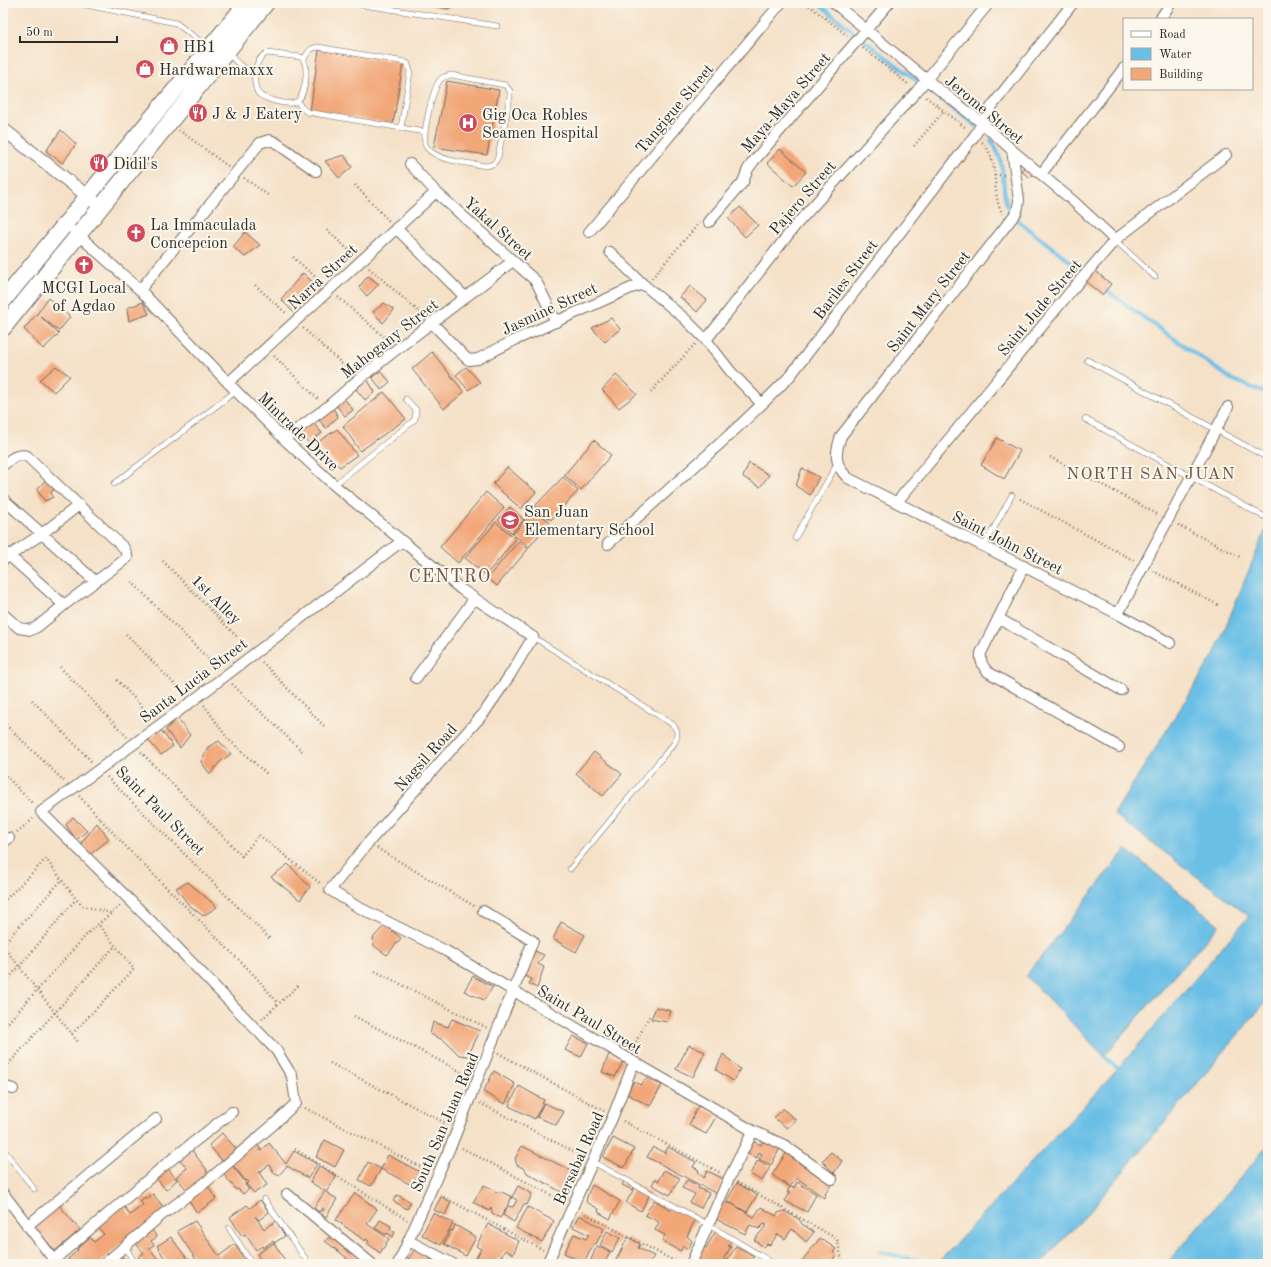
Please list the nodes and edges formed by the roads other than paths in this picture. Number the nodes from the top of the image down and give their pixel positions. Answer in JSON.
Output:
{"nodes":[{"id":1,"x":76,"y":3,"type":"edge"},
{"id":2,"x":247,"y":3,"type":"edge"},
{"id":3,"x":266,"y":3,"type":"edge"},
{"id":4,"x":351,"y":3,"type":"edge"},
{"id":5,"x":781,"y":3,"type":"edge"},
{"id":6,"x":834,"y":3,"type":"edge"},
{"id":7,"x":889,"y":3,"type":"edge"},
{"id":8,"x":989,"y":3,"type":"edge"},
{"id":9,"x":1073,"y":3,"type":"edge"},
{"id":10,"x":1171,"y":3,"type":"edge"},
{"id":11,"x":1161,"y":18,"type":"edge"},
{"id":12,"x":497,"y":26,"type":"dead end"},
{"id":13,"x":866,"y":31,"type":"junction"},
{"id":14,"x":220,"y":53,"type":"junction"},
{"id":15,"x":304,"y":59,"type":"junction"},
{"id":16,"x":1123,"y":69,"type":"edge"},
{"id":17,"x":254,"y":72,"type":"junction"},
{"id":18,"x":927,"y":80,"type":"junction"},
{"id":19,"x":298,"y":102,"type":"junction"},
{"id":20,"x":982,"y":122,"type":"junction"},
{"id":21,"x":401,"y":128,"type":"junction"},
{"id":22,"x":3,"y":129,"type":"edge"},
{"id":23,"x":425,"y":132,"type":"junction"},
{"id":24,"x":1012,"y":150,"type":"junction"},
{"id":25,"x":1226,"y":155,"type":"dead end"},
{"id":26,"x":410,"y":164,"type":"dead end"},
{"id":27,"x":316,"y":171,"type":"dead end"},
{"id":28,"x":1041,"y":174,"type":"junction"},
{"id":29,"x":436,"y":192,"type":"junction"},
{"id":30,"x":88,"y":197,"type":"junction"},
{"id":31,"x":101,"y":207,"type":"junction"},
{"id":32,"x":709,"y":222,"type":"road end"},
{"id":33,"x":66,"y":224,"type":"junction"},
{"id":34,"x":396,"y":228,"type":"junction"},
{"id":35,"x":589,"y":232,"type":"dead end"},
{"id":36,"x":79,"y":235,"type":"junction"},
{"id":37,"x":1115,"y":240,"type":"junction"},
{"id":38,"x":610,"y":252,"type":"dead end"},
{"id":39,"x":513,"y":261,"type":"junction"},
{"id":40,"x":1155,"y":277,"type":"dead end"},
{"id":41,"x":643,"y":284,"type":"junction"},
{"id":42,"x":140,"y":290,"type":"junction"},
{"id":43,"x":465,"y":296,"type":"junction"},
{"id":44,"x":3,"y":301,"type":"edge"},
{"id":45,"x":556,"y":322,"type":"junction"},
{"id":46,"x":432,"y":323,"type":"junction"},
{"id":47,"x":3,"y":328,"type":"edge"},
{"id":48,"x":704,"y":338,"type":"junction"},
{"id":49,"x":1087,"y":360,"type":"dead end"},
{"id":50,"x":228,"y":383,"type":"junction"},
{"id":51,"x":236,"y":391,"type":"junction"},
{"id":52,"x":406,"y":399,"type":"dead end"},
{"id":53,"x":762,"y":404,"type":"junction"},
{"id":54,"x":1228,"y":407,"type":"dead end"},
{"id":55,"x":1086,"y":418,"type":"dead end"},
{"id":56,"x":1216,"y":430,"type":"junction"},
{"id":57,"x":284,"y":439,"type":"junction"},
{"id":58,"x":1268,"y":458,"type":"edge"},
{"id":59,"x":837,"y":464,"type":"junction"},
{"id":60,"x":3,"y":465,"type":"edge"},
{"id":61,"x":1191,"y":476,"type":"junction"},
{"id":62,"x":114,"y":484,"type":"dead end"},
{"id":63,"x":334,"y":485,"type":"junction"},
{"id":64,"x":1012,"y":495,"type":"road end"},
{"id":65,"x":3,"y":499,"type":"edge"},
{"id":66,"x":897,"y":502,"type":"junction"},
{"id":67,"x":79,"y":504,"type":"junction"},
{"id":68,"x":1263,"y":516,"type":"dead end"},
{"id":69,"x":43,"y":533,"type":"junction"},
{"id":70,"x":795,"y":538,"type":"dead end"},
{"id":71,"x":402,"y":541,"type":"junction"},
{"id":72,"x":608,"y":544,"type":"dead end"},
{"id":73,"x":984,"y":546,"type":"junction"},
{"id":74,"x":5,"y":555,"type":"edge"},
{"id":75,"x":1024,"y":566,"type":"junction"},
{"id":76,"x":95,"y":581,"type":"junction"},
{"id":77,"x":474,"y":598,"type":"junction"},
{"id":78,"x":64,"y":605,"type":"junction"},
{"id":79,"x":3,"y":614,"type":"edge"},
{"id":80,"x":1118,"y":614,"type":"junction"},
{"id":81,"x":998,"y":618,"type":"junction"},
{"id":82,"x":533,"y":638,"type":"junction"},
{"id":83,"x":1170,"y":643,"type":"dead end"},
{"id":84,"x":416,"y":678,"type":"dead end"},
{"id":85,"x":1121,"y":690,"type":"dead end"},
{"id":86,"x":1119,"y":747,"type":"dead end"},
{"id":87,"x":570,"y":869,"type":"dead end"},
{"id":88,"x":330,"y":890,"type":"joint"},
{"id":89,"x":483,"y":911,"type":"road end"},
{"id":90,"x":513,"y":991,"type":"junction"},
{"id":91,"x":630,"y":1060,"type":"junction"},
{"id":92,"x":3,"y":1086,"type":"edge"},
{"id":93,"x":13,"y":1089,"type":"dead end"},
{"id":94,"x":232,"y":1112,"type":"dead end"},
{"id":95,"x":156,"y":1119,"type":"dead end"},
{"id":96,"x":753,"y":1131,"type":"junction"},
{"id":97,"x":3,"y":1149,"type":"edge"},
{"id":98,"x":593,"y":1162,"type":"junction"},
{"id":99,"x":832,"y":1179,"type":"dead end"},
{"id":100,"x":34,"y":1189,"type":"dead end"},
{"id":101,"x":3,"y":1193,"type":"edge"},
{"id":102,"x":287,"y":1194,"type":"dead end"},
{"id":103,"x":264,"y":1200,"type":"dead end"},
{"id":104,"x":709,"y":1224,"type":"junction"},
{"id":105,"x":27,"y":1226,"type":"junction"},
{"id":106,"x":229,"y":1228,"type":"dead end"},
{"id":107,"x":409,"y":1241,"type":"junction"},
{"id":108,"x":124,"y":1246,"type":"junction"},
{"id":109,"x":549,"y":1259,"type":"edge"},
{"id":110,"x":768,"y":1260,"type":"dead end"},
{"id":111,"x":55,"y":1262,"type":"edge"},
{"id":112,"x":104,"y":1264,"type":"edge"},
{"id":113,"x":135,"y":1264,"type":"edge"},
{"id":114,"x":252,"y":1264,"type":"edge"},
{"id":115,"x":309,"y":1264,"type":"edge"},
{"id":116,"x":372,"y":1264,"type":"edge"},
{"id":117,"x":398,"y":1264,"type":"edge"},
{"id":118,"x":453,"y":1264,"type":"edge"},
{"id":119,"x":691,"y":1264,"type":"edge"}],
"edges":[{"from":1,"to":14,"type":"lane"},
{"from":2,"to":14,"type":"main road"},
{"from":3,"to":14,"type":"main road"},
{"from":4,"to":12,"type":"lane"},
{"from":5,"to":35,"type":"street","name":"Tangigue Street"},
{"from":6,"to":13,"type":"street","name":"Jerome Street"},
{"from":7,"to":13,"type":"street","name":"Maya-Maya Street"},
{"from":8,"to":18,"type":"street","name":"Pajero Street"},
{"from":9,"to":20,"type":"street","name":"Bariles Street"},
{"from":10,"to":11,"type":"street"},
{"from":13,"to":18,"type":"street","name":"Jerome Street"},
{"from":13,"to":32,"type":"street","name":"Maya-Maya Street"},
{"from":14,"to":17,"type":"lane"},
{"from":14,"to":30,"type":"main road"},
{"from":14,"to":31,"type":"main road"},
{"from":15,"to":17,"type":"lane"},
{"from":15,"to":19,"type":"lane"},
{"from":15,"to":21,"type":"lane"},
{"from":16,"to":28,"type":"street"},
{"from":17,"to":19,"type":"lane"},
{"from":18,"to":20,"type":"street","name":"Jerome Street"},
{"from":18,"to":48,"type":"street","name":"Pajero Street"},
{"from":19,"to":21,"type":"lane"},
{"from":20,"to":24,"type":"street","name":"Jerome Street"},
{"from":20,"to":53,"type":"street","name":"Bariles Street"},
{"from":21,"to":23,"type":"lane"},
{"from":22,"to":30,"type":"street"},
{"from":23,"to":23,"type":"lane"},
{"from":24,"to":28,"type":"street","name":"Jerome Street"},
{"from":24,"to":59,"type":"street","name":"Saint Mary Street"},
{"from":25,"to":37,"type":"street","name":"Saint Jude Street"},
{"from":26,"to":29,"type":"street","name":"Yakal Street"},
{"from":27,"to":42,"type":"street"},
{"from":28,"to":37,"type":"street","name":"Jerome Street"},
{"from":29,"to":34,"type":"street","name":"Narra Street"},
{"from":29,"to":39,"type":"street","name":"Yakal Street"},
{"from":30,"to":31,"type":"street"},
{"from":30,"to":33,"type":"main road"},
{"from":31,"to":36,"type":"main road"},
{"from":33,"to":36,"type":"street","name":"Mintrade Drive"},
{"from":33,"to":44,"type":"main road"},
{"from":34,"to":43,"type":"street"},
{"from":34,"to":50,"type":"street","name":"Narra Street"},
{"from":36,"to":42,"type":"street","name":"Mintrade Drive"},
{"from":36,"to":47,"type":"main road"},
{"from":37,"to":40,"type":"lane"},
{"from":37,"to":66,"type":"street","name":"Saint Jude Street"},
{"from":38,"to":41,"type":"street"},
{"from":39,"to":43,"type":"street","name":"Mahogany Street"},
{"from":39,"to":45,"type":"street","name":"Yakal Street"},
{"from":41,"to":45,"type":"street","name":"Jasmine Street"},
{"from":41,"to":48,"type":"street"},
{"from":42,"to":50,"type":"street","name":"Mintrade Drive"},
{"from":43,"to":46,"type":"street","name":"Mahogany Street"},
{"from":45,"to":46,"type":"street","name":"Jasmine Street"},
{"from":46,"to":57,"type":"street","name":"Mahogany Street"},
{"from":48,"to":53,"type":"street"},
{"from":49,"to":56,"type":"lane"},
{"from":50,"to":51,"type":"street","name":"Mintrade Drive"},
{"from":51,"to":57,"type":"street","name":"Mintrade Drive"},
{"from":51,"to":62,"type":"lane"},
{"from":52,"to":63,"type":"lane"},
{"from":53,"to":72,"type":"street","name":"Bariles Street"},
{"from":54,"to":56,"type":"street"},
{"from":55,"to":61,"type":"lane"},
{"from":56,"to":58,"type":"lane"},
{"from":56,"to":61,"type":"street"},
{"from":57,"to":63,"type":"street","name":"Mintrade Drive"},
{"from":59,"to":66,"type":"street","name":"Saint John Street"},
{"from":59,"to":70,"type":"lane"},
{"from":60,"to":67,"type":"street"},
{"from":61,"to":68,"type":"lane"},
{"from":61,"to":80,"type":"street"},
{"from":63,"to":71,"type":"street","name":"Mintrade Drive"},
{"from":64,"to":73,"type":"lane"},
{"from":65,"to":69,"type":"street"},
{"from":66,"to":73,"type":"street","name":"Saint John Street"},
{"from":67,"to":69,"type":"street"},
{"from":67,"to":76,"type":"street"},
{"from":69,"to":74,"type":"street"},
{"from":69,"to":76,"type":"street"},
{"from":71,"to":77,"type":"street","name":"Mintrade Drive"},
{"from":71,"to":108,"type":"street","name":"Santa Lucia Street"},
{"from":73,"to":75,"type":"street","name":"Saint John Street"},
{"from":74,"to":78,"type":"street"},
{"from":75,"to":80,"type":"street","name":"Saint John Street"},
{"from":75,"to":81,"type":"street"},
{"from":76,"to":78,"type":"street"},
{"from":77,"to":82,"type":"street","name":"Mintrade Drive"},
{"from":77,"to":84,"type":"street"},
{"from":78,"to":79,"type":"street"},
{"from":80,"to":83,"type":"street","name":"Saint John Street"},
{"from":81,"to":85,"type":"street"},
{"from":81,"to":86,"type":"street"},
{"from":82,"to":87,"type":"lane"},
{"from":82,"to":88,"type":"street","name":"Nagsil Road"},
{"from":88,"to":90,"type":"street","name":"Saint Paul Street"},
{"from":89,"to":90,"type":"street","name":"South San Juan Road"},
{"from":90,"to":91,"type":"street","name":"Saint Paul Street"},
{"from":90,"to":107,"type":"street","name":"South San Juan Road"},
{"from":91,"to":96,"type":"street","name":"Saint Paul Street"},
{"from":91,"to":98,"type":"street","name":"Bersabal Road"},
{"from":92,"to":93,"type":"street"},
{"from":94,"to":111,"type":"street"},
{"from":95,"to":105,"type":"street"},
{"from":96,"to":99,"type":"street","name":"Saint Paul Street"},
{"from":96,"to":104,"type":"street"},
{"from":97,"to":100,"type":"lane"},
{"from":98,"to":104,"type":"lane"},
{"from":98,"to":109,"type":"street","name":"Bersabal Road"},
{"from":101,"to":105,"type":"street"},
{"from":102,"to":116,"type":"street"},
{"from":103,"to":115,"type":"lane"},
{"from":104,"to":110,"type":"lane"},
{"from":104,"to":119,"type":"street"},
{"from":105,"to":111,"type":"street"},
{"from":106,"to":114,"type":"lane"},
{"from":107,"to":117,"type":"street","name":"South San Juan Road"},
{"from":107,"to":118,"type":"street"},
{"from":108,"to":112,"type":"street"},
{"from":108,"to":113,"type":"lane"}]}
